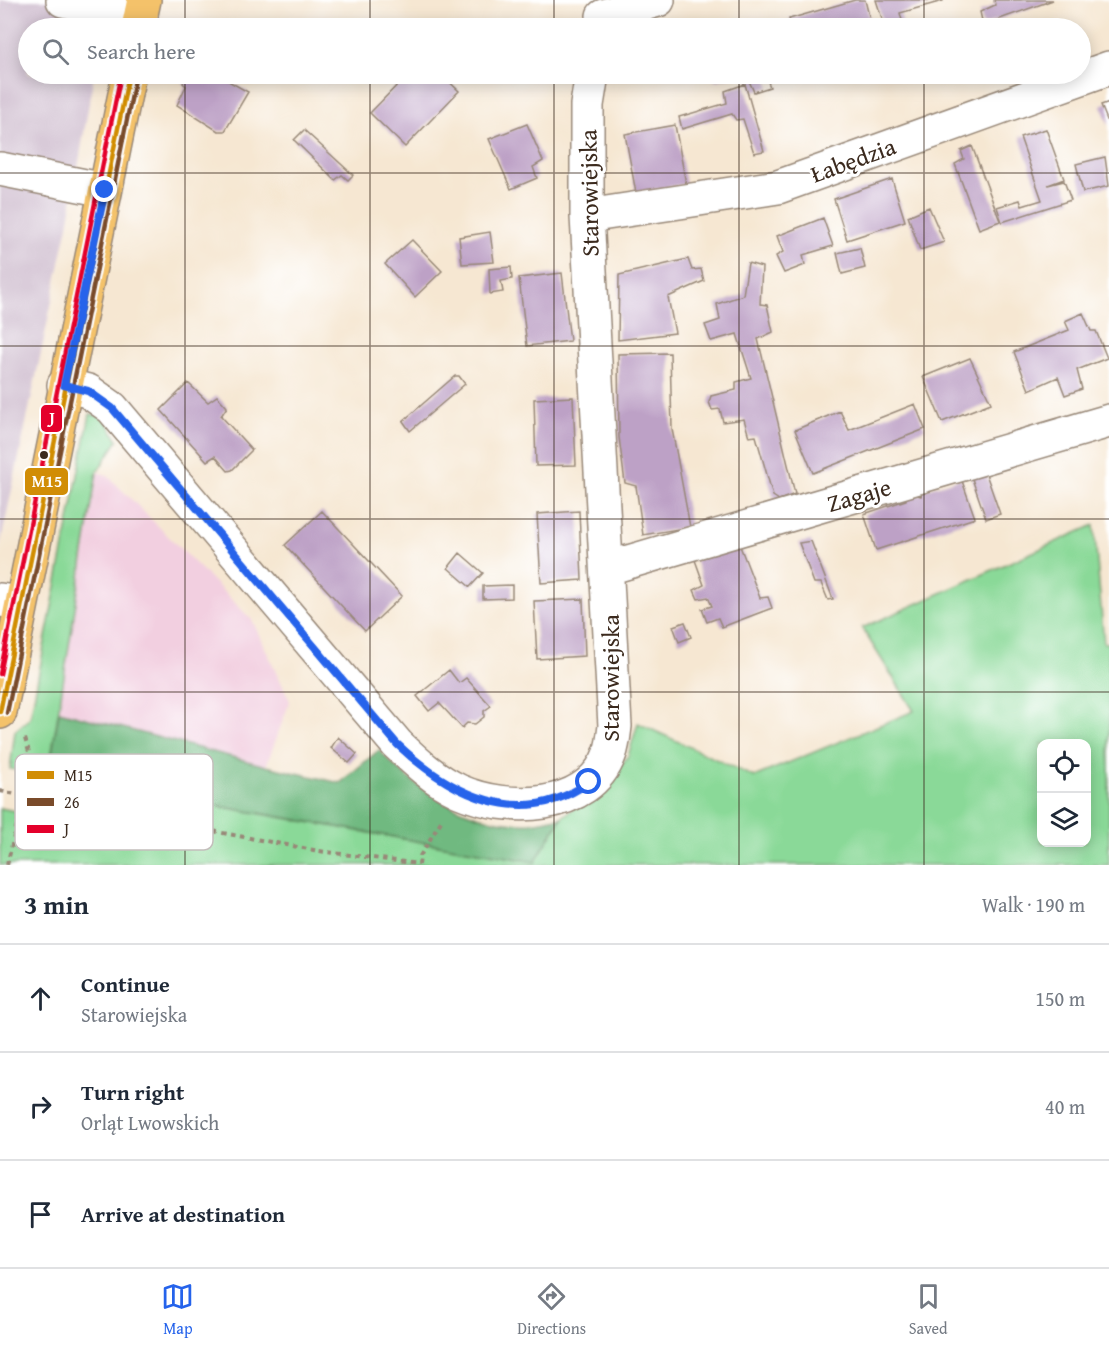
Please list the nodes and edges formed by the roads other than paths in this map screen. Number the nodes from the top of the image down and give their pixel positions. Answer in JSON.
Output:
{"nodes":[{"id":1,"x":63,"y":0,"type":"edge"},
{"id":2,"x":658,"y":0,"type":"edge"},
{"id":3,"x":141,"y":15,"type":"edge"},
{"id":4,"x":603,"y":15,"type":"edge"},
{"id":5,"x":1109,"y":68,"type":"edge"},
{"id":6,"x":1091,"y":74,"type":"edge"},
{"id":7,"x":127,"y":84,"type":"edge"},
{"id":8,"x":590,"y":84,"type":"edge"},
{"id":9,"x":1064,"y":84,"type":"edge"},
{"id":10,"x":0,"y":170,"type":"edge"},
{"id":11,"x":105,"y":190,"type":"junction"},
{"id":12,"x":587,"y":216,"type":"junction"},
{"id":13,"x":64,"y":385,"type":"junction"},
{"id":14,"x":1109,"y":421,"type":"edge"},
{"id":15,"x":608,"y":568,"type":"junction"},
{"id":16,"x":10,"y":602,"type":"edge"},
{"id":17,"x":0,"y":712,"type":"edge"}],
"edges":[{"from":1,"to":3,"type":"street"},
{"from":2,"to":4,"type":"street"},
{"from":5,"to":6,"type":"street","name":"Łabędzia"},
{"from":7,"to":11,"type":"main road"},
{"from":8,"to":12,"type":"street","name":"Starowiejska"},
{"from":9,"to":12,"type":"street","name":"Łabędzia"},
{"from":10,"to":11,"type":"street"},
{"from":11,"to":13,"type":"main road"},
{"from":12,"to":15,"type":"street","name":"Starowiejska"},
{"from":13,"to":15,"type":"street","name":"Starowiejska"},
{"from":13,"to":16,"type":"main road"},
{"from":14,"to":15,"type":"street","name":"Zagaje"},
{"from":16,"to":17,"type":"main road"}]}
